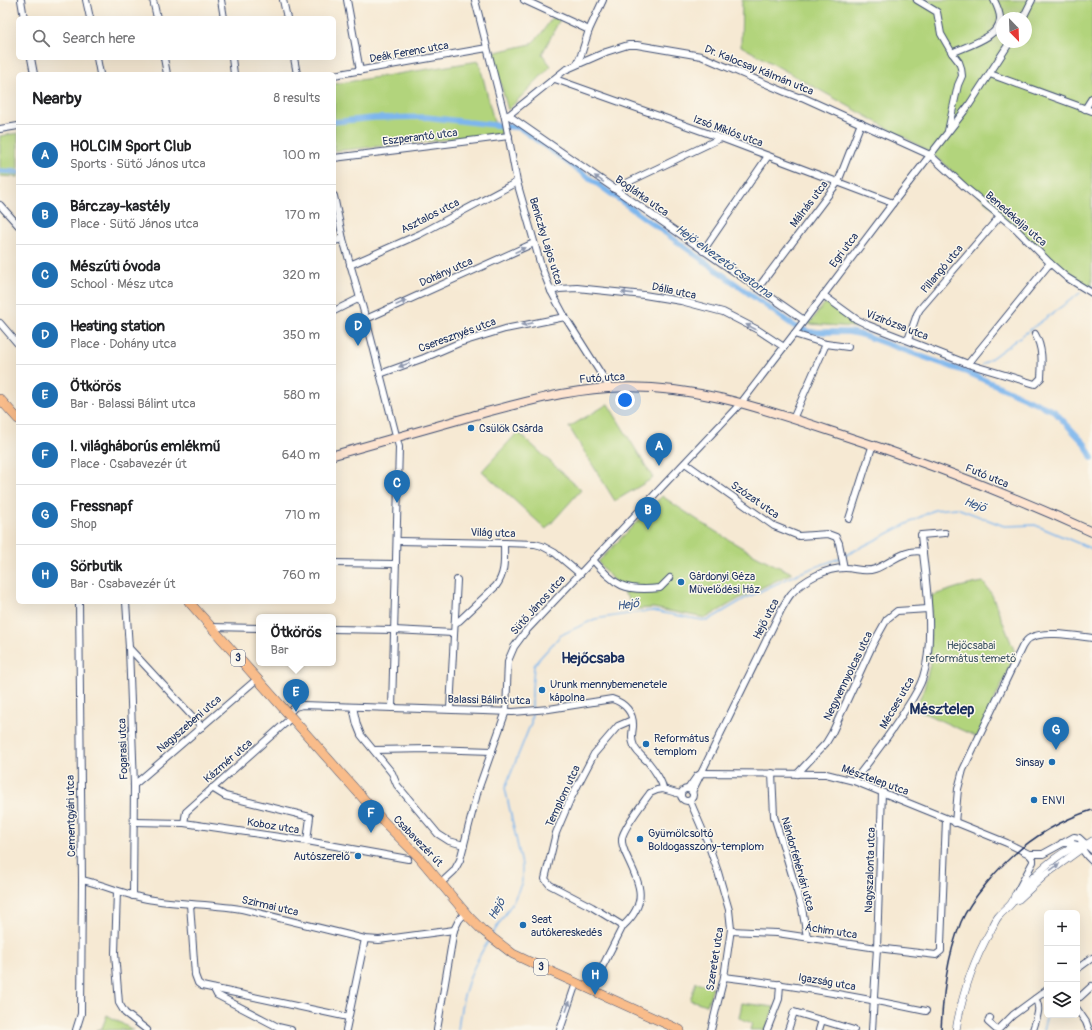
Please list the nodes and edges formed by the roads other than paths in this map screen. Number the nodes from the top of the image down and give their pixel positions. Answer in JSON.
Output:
{"nodes":[{"id":1,"x":20,"y":0,"type":"edge"},
{"id":2,"x":86,"y":0,"type":"edge"},
{"id":3,"x":154,"y":0,"type":"edge"},
{"id":4,"x":221,"y":0,"type":"edge"},
{"id":5,"x":283,"y":0,"type":"edge"},
{"id":6,"x":348,"y":0,"type":"edge"},
{"id":7,"x":475,"y":0,"type":"edge"},
{"id":8,"x":524,"y":0,"type":"edge"},
{"id":9,"x":603,"y":0,"type":"edge"},
{"id":10,"x":917,"y":0,"type":"edge"},
{"id":11,"x":994,"y":0,"type":"edge"},
{"id":12,"x":1032,"y":0,"type":"edge"},
{"id":13,"x":1026,"y":12,"type":"edge"},
{"id":14,"x":24,"y":16,"type":"edge"},
{"id":15,"x":90,"y":16,"type":"edge"},
{"id":16,"x":157,"y":16,"type":"edge"},
{"id":17,"x":224,"y":16,"type":"edge"},
{"id":18,"x":287,"y":16,"type":"edge"},
{"id":19,"x":589,"y":30,"type":"junction"},
{"id":20,"x":488,"y":48,"type":"junction"},
{"id":21,"x":1006,"y":48,"type":"edge"},
{"id":22,"x":952,"y":53,"type":"junction"},
{"id":23,"x":31,"y":60,"type":"edge"},
{"id":24,"x":97,"y":60,"type":"edge"},
{"id":25,"x":164,"y":60,"type":"edge"},
{"id":26,"x":232,"y":60,"type":"edge"},
{"id":27,"x":294,"y":60,"type":"edge"},
{"id":28,"x":577,"y":64,"type":"junction"},
{"id":29,"x":360,"y":71,"type":"junction"},
{"id":30,"x":34,"y":72,"type":"edge"},
{"id":31,"x":100,"y":72,"type":"edge"},
{"id":32,"x":167,"y":72,"type":"edge"},
{"id":33,"x":234,"y":72,"type":"edge"},
{"id":34,"x":296,"y":72,"type":"edge"},
{"id":35,"x":990,"y":74,"type":"junction"},
{"id":36,"x":336,"y":75,"type":"edge"},
{"id":37,"x":555,"y":79,"type":"junction"},
{"id":38,"x":1092,"y":98,"type":"edge"},
{"id":39,"x":1085,"y":109,"type":"junction"},
{"id":40,"x":1092,"y":111,"type":"edge"},
{"id":41,"x":507,"y":118,"type":"junction"},
{"id":42,"x":861,"y":123,"type":"junction"},
{"id":43,"x":16,"y":126,"type":"edge"},
{"id":44,"x":0,"y":129,"type":"edge"},
{"id":45,"x":947,"y":132,"type":"junction"},
{"id":46,"x":509,"y":134,"type":"junction"},
{"id":47,"x":721,"y":138,"type":"junction"},
{"id":48,"x":930,"y":155,"type":"junction"},
{"id":49,"x":768,"y":156,"type":"junction"},
{"id":50,"x":336,"y":158,"type":"edge"},
{"id":51,"x":517,"y":182,"type":"junction"},
{"id":52,"x":838,"y":182,"type":"junction"},
{"id":53,"x":614,"y":189,"type":"junction"},
{"id":54,"x":893,"y":203,"type":"junction"},
{"id":55,"x":0,"y":205,"type":"edge"},
{"id":56,"x":336,"y":206,"type":"edge"},
{"id":57,"x":1000,"y":216,"type":"junction"},
{"id":58,"x":16,"y":223,"type":"edge"},
{"id":59,"x":343,"y":239,"type":"junction"},
{"id":60,"x":336,"y":241,"type":"edge"},
{"id":61,"x":534,"y":244,"type":"junction"},
{"id":62,"x":703,"y":251,"type":"junction"},
{"id":63,"x":1050,"y":263,"type":"junction"},
{"id":64,"x":350,"y":265,"type":"junction"},
{"id":65,"x":758,"y":288,"type":"junction"},
{"id":66,"x":551,"y":291,"type":"junction"},
{"id":67,"x":1092,"y":293,"type":"edge"},
{"id":68,"x":824,"y":295,"type":"junction"},
{"id":69,"x":360,"y":298,"type":"junction"},
{"id":70,"x":336,"y":310,"type":"edge"},
{"id":71,"x":565,"y":317,"type":"junction"},
{"id":72,"x":366,"y":319,"type":"junction"},
{"id":73,"x":803,"y":322,"type":"junction"},
{"id":74,"x":0,"y":324,"type":"edge"},
{"id":75,"x":794,"y":334,"type":"junction"},
{"id":76,"x":1035,"y":334,"type":"dead end"},
{"id":77,"x":908,"y":340,"type":"junction"},
{"id":78,"x":16,"y":342,"type":"edge"},
{"id":79,"x":826,"y":344,"type":"junction"},
{"id":80,"x":784,"y":347,"type":"junction"},
{"id":81,"x":848,"y":347,"type":"dead end"},
{"id":82,"x":968,"y":364,"type":"junction"},
{"id":83,"x":380,"y":374,"type":"junction"},
{"id":84,"x":610,"y":388,"type":"junction"},
{"id":85,"x":0,"y":399,"type":"edge"},
{"id":86,"x":740,"y":403,"type":"junction"},
{"id":87,"x":16,"y":417,"type":"edge"},
{"id":88,"x":793,"y":419,"type":"junction"},
{"id":89,"x":396,"y":437,"type":"junction"},
{"id":90,"x":873,"y":444,"type":"junction"},
{"id":91,"x":336,"y":454,"type":"edge"},
{"id":92,"x":685,"y":463,"type":"junction"},
{"id":93,"x":849,"y":519,"type":"dead end"},
{"id":94,"x":1092,"y":532,"type":"edge"},
{"id":95,"x":946,"y":533,"type":"dead end"},
{"id":96,"x":397,"y":541,"type":"junction"},
{"id":97,"x":504,"y":543,"type":"junction"},
{"id":98,"x":923,"y":552,"type":"junction"},
{"id":99,"x":594,"y":560,"type":"junction"},
{"id":100,"x":843,"y":562,"type":"junction"},
{"id":101,"x":336,"y":563,"type":"edge"},
{"id":102,"x":396,"y":564,"type":"junction"},
{"id":103,"x":580,"y":574,"type":"junction"},
{"id":104,"x":670,"y":578,"type":"dead end"},
{"id":105,"x":457,"y":580,"type":"dead end"},
{"id":106,"x":79,"y":604,"type":"edge"},
{"id":107,"x":126,"y":604,"type":"edge"},
{"id":108,"x":191,"y":604,"type":"edge"},
{"id":109,"x":928,"y":609,"type":"junction"},
{"id":110,"x":455,"y":623,"type":"junction"},
{"id":111,"x":211,"y":627,"type":"junction"},
{"id":112,"x":256,"y":628,"type":"edge"},
{"id":113,"x":336,"y":629,"type":"edge"},
{"id":114,"x":394,"y":630,"type":"junction"},
{"id":115,"x":453,"y":633,"type":"junction"},
{"id":116,"x":1092,"y":638,"type":"edge"},
{"id":117,"x":129,"y":648,"type":"junction"},
{"id":118,"x":257,"y":679,"type":"junction"},
{"id":119,"x":353,"y":706,"type":"junction"},
{"id":120,"x":392,"y":708,"type":"junction"},
{"id":121,"x":450,"y":709,"type":"junction"},
{"id":122,"x":506,"y":711,"type":"junction"},
{"id":123,"x":289,"y":716,"type":"junction"},
{"id":124,"x":632,"y":720,"type":"junction"},
{"id":125,"x":202,"y":727,"type":"junction"},
{"id":126,"x":374,"y":750,"type":"junction"},
{"id":127,"x":492,"y":750,"type":"junction"},
{"id":128,"x":702,"y":773,"type":"junction"},
{"id":129,"x":772,"y":773,"type":"junction"},
{"id":130,"x":797,"y":774,"type":"junction"},
{"id":131,"x":854,"y":781,"type":"junction"},
{"id":132,"x":134,"y":785,"type":"junction"},
{"id":133,"x":212,"y":788,"type":"junction"},
{"id":134,"x":663,"y":790,"type":"junction"},
{"id":135,"x":690,"y":791,"type":"junction"},
{"id":136,"x":882,"y":792,"type":"junction"},
{"id":137,"x":680,"y":794,"type":"junction"},
{"id":138,"x":690,"y":800,"type":"junction"},
{"id":139,"x":946,"y":819,"type":"junction"},
{"id":140,"x":134,"y":822,"type":"junction"},
{"id":141,"x":184,"y":823,"type":"junction"},
{"id":142,"x":955,"y":823,"type":"junction"},
{"id":143,"x":307,"y":841,"type":"junction"},
{"id":144,"x":464,"y":845,"type":"junction"},
{"id":145,"x":1086,"y":847,"type":"edge"},
{"id":146,"x":1029,"y":854,"type":"junction"},
{"id":147,"x":408,"y":859,"type":"dead end"},
{"id":148,"x":1092,"y":862,"type":"edge"},
{"id":149,"x":82,"y":880,"type":"junction"},
{"id":150,"x":441,"y":882,"type":"junction"},
{"id":151,"x":117,"y":891,"type":"junction"},
{"id":152,"x":132,"y":896,"type":"junction"},
{"id":153,"x":1015,"y":898,"type":"junction"},
{"id":154,"x":190,"y":904,"type":"junction"},
{"id":155,"x":465,"y":913,"type":"junction"},
{"id":156,"x":623,"y":926,"type":"junction"},
{"id":157,"x":454,"y":930,"type":"junction"},
{"id":158,"x":731,"y":931,"type":"junction"},
{"id":159,"x":807,"y":937,"type":"junction"},
{"id":160,"x":364,"y":939,"type":"junction"},
{"id":161,"x":877,"y":948,"type":"junction"},
{"id":162,"x":1092,"y":958,"type":"edge"},
{"id":163,"x":1080,"y":966,"type":"edge"},
{"id":164,"x":724,"y":977,"type":"junction"},
{"id":165,"x":576,"y":983,"type":"junction"},
{"id":166,"x":780,"y":984,"type":"junction"},
{"id":167,"x":1092,"y":986,"type":"edge"},
{"id":168,"x":214,"y":989,"type":"junction"},
{"id":169,"x":591,"y":989,"type":"junction"},
{"id":170,"x":1044,"y":992,"type":"edge"},
{"id":171,"x":1080,"y":997,"type":"dead end"},
{"id":172,"x":1035,"y":998,"type":"junction"},
{"id":173,"x":874,"y":1000,"type":"junction"},
{"id":174,"x":926,"y":1011,"type":"dead end"},
{"id":175,"x":1080,"y":1012,"type":"edge"},
{"id":176,"x":348,"y":1017,"type":"junction"},
{"id":177,"x":990,"y":1018,"type":"dead end"},
{"id":178,"x":822,"y":1020,"type":"junction"},
{"id":179,"x":1089,"y":1021,"type":"edge"},
{"id":180,"x":850,"y":1029,"type":"edge"},
{"id":181,"x":1000,"y":1029,"type":"edge"},
{"id":182,"x":76,"y":1030,"type":"edge"},
{"id":183,"x":147,"y":1030,"type":"edge"},
{"id":184,"x":291,"y":1030,"type":"edge"},
{"id":185,"x":346,"y":1030,"type":"edge"},
{"id":186,"x":437,"y":1030,"type":"edge"},
{"id":187,"x":560,"y":1030,"type":"edge"},
{"id":188,"x":680,"y":1030,"type":"edge"},
{"id":189,"x":711,"y":1030,"type":"edge"},
{"id":190,"x":767,"y":1030,"type":"edge"},
{"id":191,"x":788,"y":1030,"type":"edge"},
{"id":192,"x":819,"y":1030,"type":"edge"},
{"id":193,"x":872,"y":1030,"type":"edge"},
{"id":194,"x":956,"y":1030,"type":"edge"},
{"id":195,"x":1033,"y":1030,"type":"edge"},
{"id":196,"x":1089,"y":1030,"type":"edge"}],
"edges":[{"from":1,"to":14,"type":"street"},
{"from":2,"to":15,"type":"street"},
{"from":3,"to":16,"type":"street"},
{"from":4,"to":17,"type":"street"},
{"from":5,"to":18,"type":"street"},
{"from":6,"to":29,"type":"street"},
{"from":7,"to":20,"type":"street","name":"Beniczky Lajos utca"},
{"from":8,"to":19,"type":"street"},
{"from":9,"to":19,"type":"street"},
{"from":10,"to":22,"type":"street"},
{"from":11,"to":22,"type":"street"},
{"from":12,"to":13,"type":"street"},
{"from":19,"to":28,"type":"street"},
{"from":20,"to":29,"type":"street","name":"Deák Ferenc utca"},
{"from":20,"to":41,"type":"street","name":"Beniczky Lajos utca"},
{"from":21,"to":35,"type":"street","name":"Egri utca"},
{"from":22,"to":45,"type":"street"},
{"from":23,"to":30,"type":"street"},
{"from":24,"to":31,"type":"street"},
{"from":25,"to":32,"type":"street"},
{"from":26,"to":33,"type":"street"},
{"from":27,"to":34,"type":"street"},
{"from":28,"to":37,"type":"street","name":"Dr. Kalocsay Kálmán utca"},
{"from":28,"to":42,"type":"street","name":"Dr. Kalocsay Kálmán utca"},
{"from":29,"to":36,"type":"street","name":"Deák Ferenc utca"},
{"from":35,"to":39,"type":"street"},
{"from":35,"to":45,"type":"street","name":"Egri utca"},
{"from":37,"to":41,"type":"street","name":"Dr. Kalocsay Kálmán utca"},
{"from":37,"to":47,"type":"street","name":"Izsó Miklós utca"},
{"from":38,"to":39,"type":"street"},
{"from":39,"to":40,"type":"street"},
{"from":41,"to":46,"type":"street","name":"Beniczky Lajos utca"},
{"from":53,"to":41,"type":"street","name":"Boglárka utca","one_way":true},
{"from":42,"to":48,"type":"street","name":"Dr. Kalocsay Kálmán utca"},
{"from":42,"to":52,"type":"street","name":"Málnás utca"},
{"from":43,"to":44,"type":"street"},
{"from":45,"to":48,"type":"street","name":"Egri utca"},
{"from":46,"to":50,"type":"street","name":"Eszperantó utca"},
{"from":46,"to":51,"type":"street","name":"Beniczky Lajos utca"},
{"from":47,"to":49,"type":"street","name":"Izsó Miklós utca"},
{"from":47,"to":53,"type":"street"},
{"from":48,"to":54,"type":"street","name":"Egri utca"},
{"from":48,"to":57,"type":"street","name":"Benedekalja utca"},
{"from":49,"to":52,"type":"street","name":"Izsó Miklós utca"},
{"from":49,"to":62,"type":"street"},
{"from":51,"to":61,"type":"street","name":"Beniczky Lajos utca"},
{"from":51,"to":64,"type":"street","name":"Asztalos utca"},
{"from":52,"to":54,"type":"street","name":"Izsó Miklós utca"},
{"from":52,"to":65,"type":"street","name":"Málnás utca"},
{"from":53,"to":62,"type":"street","name":"Boglárka utca"},
{"from":54,"to":68,"type":"street","name":"Egri utca"},
{"from":55,"to":58,"type":"street"},
{"from":56,"to":59,"type":"street"},
{"from":57,"to":63,"type":"street","name":"Benedekalja utca"},
{"from":57,"to":77,"type":"street","name":"Pillangó utca"},
{"from":59,"to":60,"type":"street"},
{"from":59,"to":64,"type":"street"},
{"from":61,"to":66,"type":"street","name":"Beniczky Lajos utca"},
{"from":72,"to":61,"type":"street","name":"Dohány utca","one_way":true},
{"from":62,"to":65,"type":"street","name":"Boglárka utca"},
{"from":63,"to":67,"type":"street","name":"Benedekalja utca"},
{"from":63,"to":82,"type":"street"},
{"from":64,"to":69,"type":"street"},
{"from":65,"to":73,"type":"street","name":"Boglárka utca"},
{"from":66,"to":71,"type":"street","name":"Beniczky Lajos utca"},
{"from":80,"to":66,"type":"street","name":"Dália utca","one_way":true},
{"from":68,"to":73,"type":"street","name":"Egri utca"},
{"from":68,"to":77,"type":"street","name":"Vízirózsa utca"},
{"from":69,"to":70,"type":"street"},
{"from":69,"to":72,"type":"street"},
{"from":71,"to":83,"type":"street","name":"Cseresznyés utca","one_way":true},
{"from":71,"to":84,"type":"street","name":"Beniczky Lajos utca"},
{"from":72,"to":83,"type":"street"},
{"from":73,"to":75,"type":"street","name":"Egri utca"},
{"from":74,"to":78,"type":"street"},
{"from":75,"to":79,"type":"street"},
{"from":75,"to":80,"type":"street","name":"Egri utca"},
{"from":76,"to":82,"type":"street","name":"Vízirózsa utca"},
{"from":77,"to":82,"type":"street","name":"Vízirózsa utca"},
{"from":79,"to":81,"type":"street"},
{"from":79,"to":88,"type":"street"},
{"from":80,"to":86,"type":"street","name":"Egri utca"},
{"from":83,"to":89,"type":"street"},
{"from":84,"to":86,"type":"main road","name":"Futó utca"},
{"from":84,"to":89,"type":"main road","name":"Futó utca"},
{"from":85,"to":87,"type":"main road"},
{"from":86,"to":88,"type":"main road","name":"Futó utca"},
{"from":86,"to":92,"type":"street","name":"Egri utca"},
{"from":88,"to":90,"type":"main road","name":"Futó utca"},
{"from":89,"to":91,"type":"main road","name":"Futó utca"},
{"from":89,"to":96,"type":"street"},
{"from":90,"to":93,"type":"street"},
{"from":90,"to":94,"type":"main road","name":"Futó utca"},
{"from":92,"to":99,"type":"street","name":"Sütő János utca"},
{"from":92,"to":100,"type":"street","name":"Szózat utca"},
{"from":95,"to":98,"type":"street","name":"Mécses utca"},
{"from":96,"to":97,"type":"street","name":"Világ utca"},
{"from":96,"to":102,"type":"street"},
{"from":97,"to":103,"type":"street","name":"Világ utca"},
{"from":97,"to":110,"type":"street"},
{"from":98,"to":100,"type":"street","name":"Hejő utca"},
{"from":98,"to":109,"type":"street","name":"Mécses utca"},
{"from":99,"to":103,"type":"street","name":"Sütő János utca"},
{"from":99,"to":104,"type":"street"},
{"from":100,"to":128,"type":"street","name":"Hejő utca"},
{"from":101,"to":102,"type":"street"},
{"from":102,"to":114,"type":"street"},
{"from":103,"to":122,"type":"street","name":"Sütő János utca"},
{"from":105,"to":110,"type":"street"},
{"from":106,"to":149,"type":"street","name":"Cementgyári utca"},
{"from":107,"to":117,"type":"street","name":"Fogarasi utca"},
{"from":108,"to":111,"type":"main road","name":"Csabavezér út","number":"3"},
{"from":109,"to":130,"type":"street","name":"Negyvennyolcas utca"},
{"from":109,"to":131,"type":"street","name":"Mécses utca"},
{"from":110,"to":115,"type":"street"},
{"from":111,"to":112,"type":"street"},
{"from":111,"to":118,"type":"main road","name":"Csabavezér út","number":"3"},
{"from":113,"to":114,"type":"street"},
{"from":114,"to":115,"type":"street"},
{"from":114,"to":120,"type":"street"},
{"from":115,"to":121,"type":"street"},
{"from":116,"to":142,"type":"street"},
{"from":117,"to":125,"type":"street"},
{"from":117,"to":132,"type":"street","name":"Fogarasi utca"},
{"from":118,"to":123,"type":"main road","name":"Csabavezér út","number":"3"},
{"from":118,"to":125,"type":"street","name":"Nagyszebeni utca"},
{"from":119,"to":120,"type":"street","name":"Balassi Bálint utca"},
{"from":119,"to":123,"type":"street","name":"Balassi Bálint utca"},
{"from":119,"to":126,"type":"street"},
{"from":120,"to":121,"type":"street","name":"Balassi Bálint utca"},
{"from":121,"to":122,"type":"street","name":"Balassi Bálint utca"},
{"from":122,"to":124,"type":"street","name":"Balassi Bálint utca"},
{"from":122,"to":127,"type":"street","name":"Sütő János utca"},
{"from":123,"to":133,"type":"street","name":"Kázmér utca"},
{"from":123,"to":150,"type":"main road","name":"Csabavezér út","number":"3"},
{"from":124,"to":134,"type":"street","name":"Balassi Bálint utca"},
{"from":124,"to":156,"type":"street","name":"Templom utca"},
{"from":125,"to":132,"type":"street","name":"Nagyszebeni utca"},
{"from":126,"to":127,"type":"street"},
{"from":126,"to":144,"type":"street"},
{"from":127,"to":144,"type":"street","name":"Sütő János utca"},
{"from":128,"to":129,"type":"street","name":"Mésztelep utca"},
{"from":128,"to":135,"type":"street","name":"Hejő utca"},
{"from":129,"to":130,"type":"street","name":"Mésztelep utca"},
{"from":129,"to":159,"type":"street","name":"Nándorfehérvári utca"},
{"from":130,"to":131,"type":"street","name":"Mésztelep utca"},
{"from":131,"to":136,"type":"street","name":"Mésztelep utca"},
{"from":132,"to":140,"type":"street","name":"Fogarasi utca"},
{"from":133,"to":141,"type":"street","name":"Kázmér utca"},
{"from":133,"to":143,"type":"street"},
{"from":134,"to":137,"type":"street"},
{"from":134,"to":156,"type":"street"},
{"from":135,"to":137,"type":"street"},
{"from":135,"to":138,"type":"street"},
{"from":136,"to":139,"type":"street","name":"Mésztelep utca"},
{"from":136,"to":161,"type":"street","name":"Nagyszalonta utca"},
{"from":137,"to":138,"type":"street"},
{"from":138,"to":158,"type":"street","name":"Szeretet utca"},
{"from":139,"to":142,"type":"street","name":"Mésztelep utca"},
{"from":139,"to":161,"type":"street","name":"Áchim utca"},
{"from":140,"to":141,"type":"street","name":"Koboz utca"},
{"from":140,"to":152,"type":"street","name":"Fogarasi utca"},
{"from":141,"to":143,"type":"street","name":"Koboz utca"},
{"from":142,"to":146,"type":"street","name":"Mésztelep utca"},
{"from":143,"to":147,"type":"street","name":"Koboz utca"},
{"from":144,"to":150,"type":"street","name":"Sütő János utca"},
{"from":145,"to":146,"type":"street"},
{"from":145,"to":148,"type":"street"},
{"from":153,"to":145,"type":"street","one_way":true},
{"from":145,"to":153,"type":"street"},
{"from":146,"to":153,"type":"street"},
{"from":149,"to":151,"type":"street","name":"Szirmai utca"},
{"from":149,"to":182,"type":"street","name":"Cementgyári utca"},
{"from":150,"to":155,"type":"main road","name":"Csabavezér út","number":"3"},
{"from":151,"to":152,"type":"street","name":"Szirmai utca"},
{"from":151,"to":183,"type":"street"},
{"from":152,"to":154,"type":"street","name":"Szirmai utca"},
{"from":153,"to":194,"type":"street"},
{"from":154,"to":160,"type":"street","name":"Szirmai utca"},
{"from":154,"to":168,"type":"street"},
{"from":155,"to":157,"type":"street"},
{"from":155,"to":165,"type":"main road","name":"Csabavezér út","number":"3"},
{"from":156,"to":169,"type":"street"},
{"from":157,"to":160,"type":"street","name":"Szirmai utca"},
{"from":157,"to":186,"type":"street"},
{"from":158,"to":159,"type":"street","name":"Áchim utca"},
{"from":158,"to":164,"type":"street","name":"Szeretet utca"},
{"from":159,"to":161,"type":"street","name":"Áchim utca"},
{"from":160,"to":176,"type":"street"},
{"from":161,"to":173,"type":"street","name":"Nagyszalonta utca"},
{"from":162,"to":163,"type":"street"},
{"from":164,"to":166,"type":"street","name":"Igazság utca"},
{"from":164,"to":189,"type":"street","name":"Szeretet utca"},
{"from":165,"to":169,"type":"main road","name":"Csabavezér út","number":"3"},
{"from":187,"to":165,"type":"street","one_way":true},
{"from":166,"to":173,"type":"street","name":"Igazság utca"},
{"from":166,"to":190,"type":"street"},
{"from":167,"to":171,"type":"street"},
{"from":168,"to":176,"type":"street"},
{"from":168,"to":184,"type":"street"},
{"from":169,"to":188,"type":"main road","name":"Csabavezér út","number":"3"},
{"from":170,"to":172,"type":"street"},
{"from":172,"to":181,"type":"street"},
{"from":172,"to":195,"type":"street"},
{"from":173,"to":174,"type":"street","name":"Igazság utca"},
{"from":173,"to":193,"type":"street","name":"Nagyszalonta utca"},
{"from":175,"to":179,"type":"street"},
{"from":176,"to":185,"type":"street"},
{"from":177,"to":181,"type":"street"},
{"from":178,"to":180,"type":"street"},
{"from":178,"to":191,"type":"street"},
{"from":178,"to":192,"type":"street"},
{"from":179,"to":196,"type":"street"}]}
